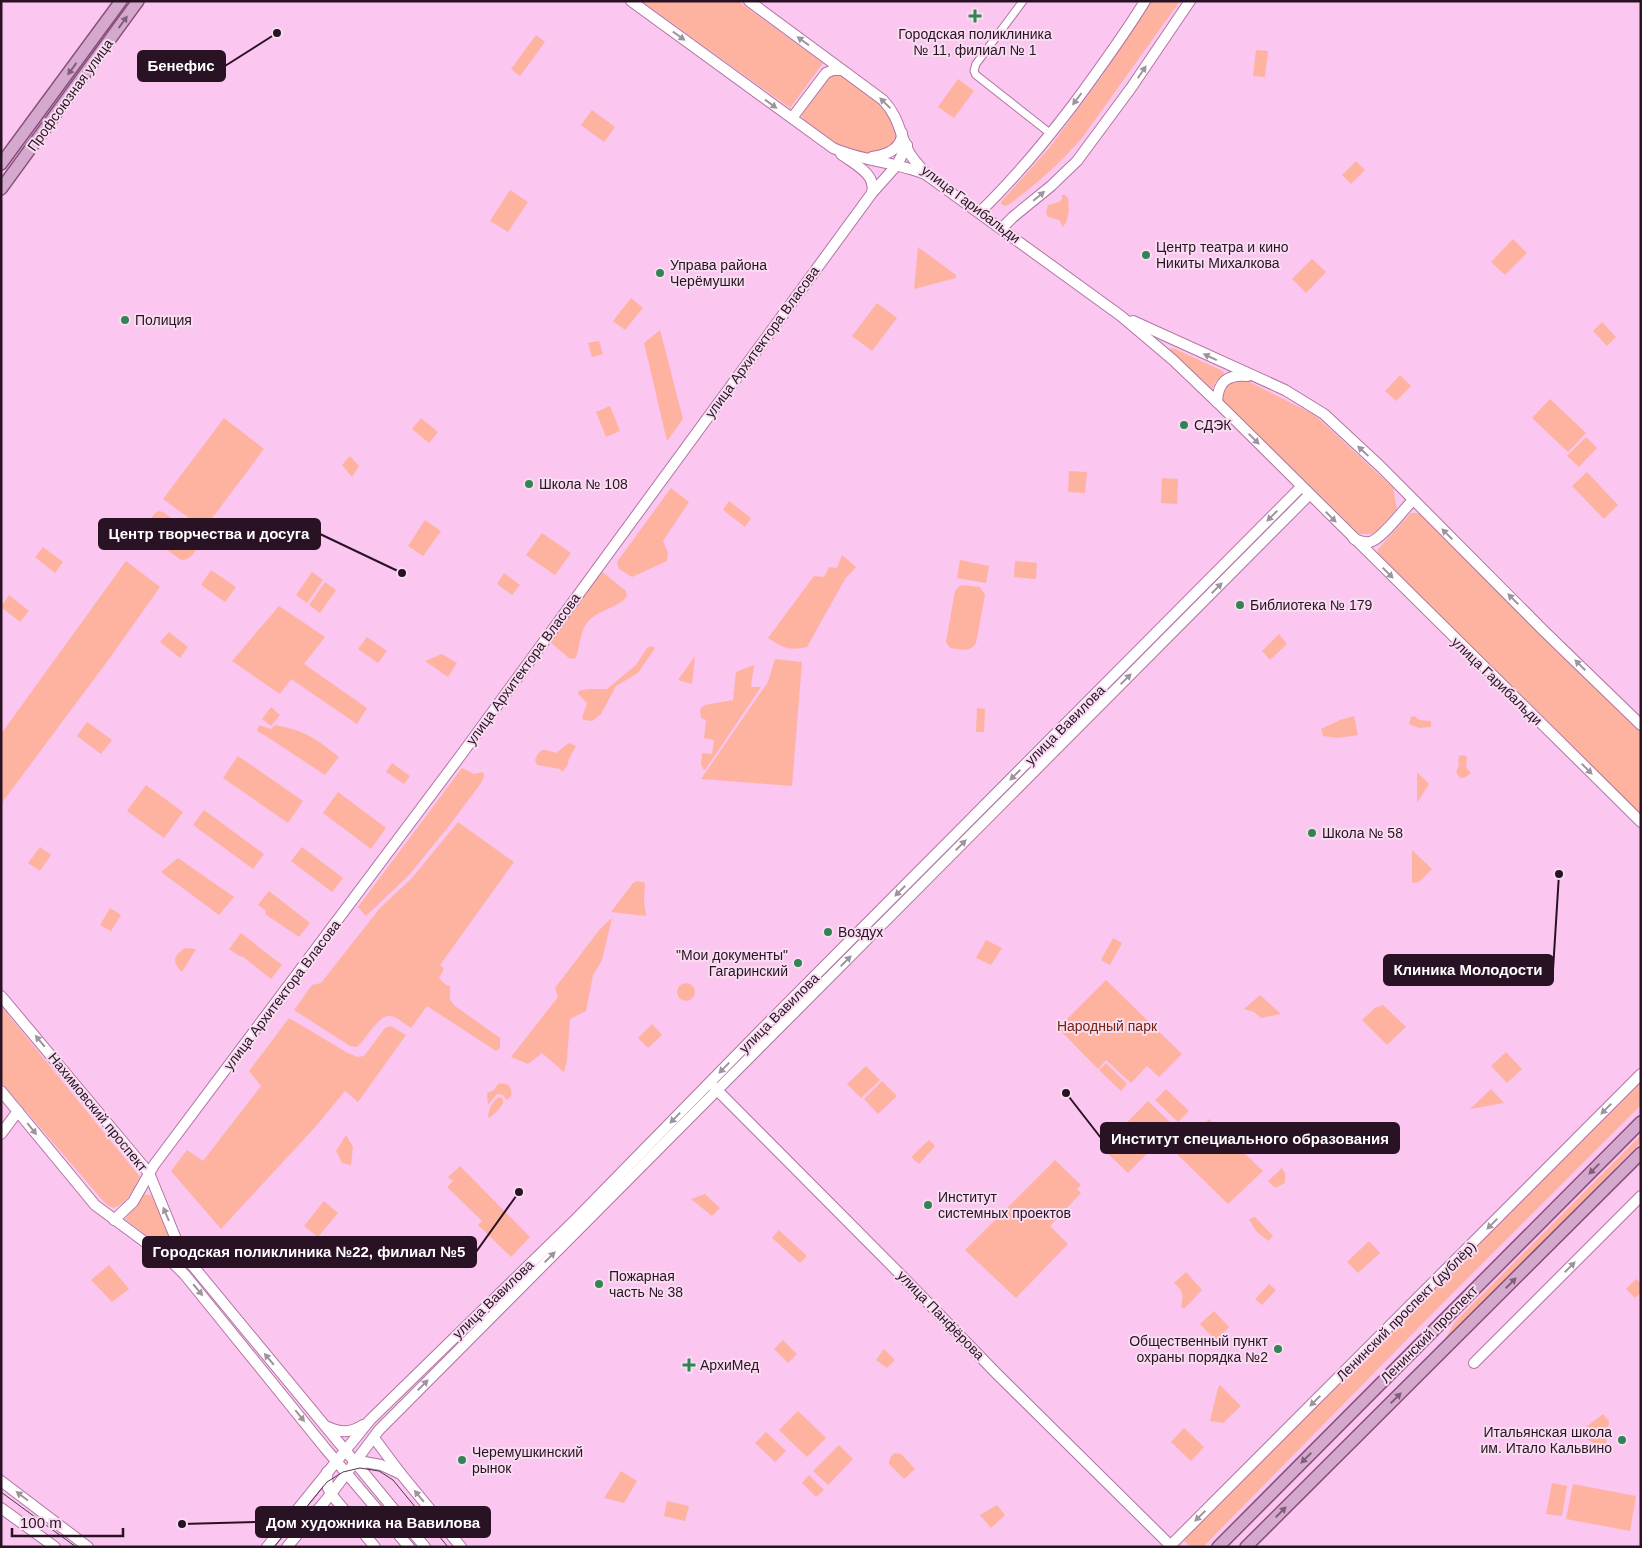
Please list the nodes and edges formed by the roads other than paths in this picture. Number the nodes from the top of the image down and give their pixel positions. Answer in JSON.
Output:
{"nodes":[{"id":1,"x":121,"y":1,"type":"edge"},
{"id":2,"x":138,"y":1,"type":"edge"},
{"id":3,"x":631,"y":1,"type":"edge"},
{"id":4,"x":749,"y":1,"type":"edge"},
{"id":5,"x":1023,"y":1,"type":"edge"},
{"id":6,"x":1145,"y":1,"type":"edge"},
{"id":7,"x":1190,"y":1,"type":"edge"},
{"id":8,"x":842,"y":70,"type":"junction"},
{"id":9,"x":792,"y":118,"type":"junction"},
{"id":10,"x":902,"y":132,"type":"junction"},
{"id":11,"x":1050,"y":134,"type":"junction"},
{"id":12,"x":907,"y":145,"type":"junction"},
{"id":13,"x":833,"y":148,"type":"junction"},
{"id":14,"x":866,"y":158,"type":"junction"},
{"id":15,"x":1,"y":164,"type":"edge"},
{"id":16,"x":897,"y":164,"type":"junction"},
{"id":17,"x":928,"y":176,"type":"junction"},
{"id":18,"x":1,"y":189,"type":"edge"},
{"id":19,"x":872,"y":193,"type":"junction"},
{"id":20,"x":980,"y":212,"type":"junction"},
{"id":21,"x":1002,"y":228,"type":"junction"},
{"id":22,"x":1121,"y":316,"type":"junction"},
{"id":23,"x":1254,"y":377,"type":"junction"},
{"id":24,"x":1217,"y":402,"type":"junction"},
{"id":25,"x":1301,"y":487,"type":"junction"},
{"id":26,"x":1309,"y":496,"type":"junction"},
{"id":27,"x":1413,"y":500,"type":"junction"},
{"id":28,"x":1354,"y":539,"type":"junction"},
{"id":29,"x":1641,"y":724,"type":"edge"},
{"id":30,"x":1641,"y":822,"type":"edge"},
{"id":31,"x":1,"y":996,"type":"edge"},
{"id":32,"x":1641,"y":1074,"type":"edge"},
{"id":33,"x":710,"y":1083,"type":"junction"},
{"id":34,"x":1,"y":1091,"type":"edge"},
{"id":35,"x":718,"y":1091,"type":"junction"},
{"id":36,"x":18,"y":1111,"type":"junction"},
{"id":37,"x":1641,"y":1122,"type":"edge"},
{"id":38,"x":1,"y":1134,"type":"edge"},
{"id":39,"x":1641,"y":1153,"type":"edge"},
{"id":40,"x":149,"y":1173,"type":"junction"},
{"id":41,"x":1641,"y":1196,"type":"edge"},
{"id":42,"x":114,"y":1220,"type":"junction"},
{"id":43,"x":1474,"y":1363,"type":"dead end"},
{"id":44,"x":392,"y":1398,"type":"junction"},
{"id":45,"x":403,"y":1406,"type":"junction"},
{"id":46,"x":370,"y":1420,"type":"junction"},
{"id":47,"x":327,"y":1427,"type":"junction"},
{"id":48,"x":374,"y":1438,"type":"junction"},
{"id":49,"x":325,"y":1448,"type":"junction"},
{"id":50,"x":346,"y":1450,"type":"junction"},
{"id":51,"x":354,"y":1461,"type":"junction"},
{"id":52,"x":337,"y":1462,"type":"junction"},
{"id":53,"x":346,"y":1473,"type":"junction"},
{"id":54,"x":327,"y":1474,"type":"junction"},
{"id":55,"x":401,"y":1474,"type":"junction"},
{"id":56,"x":1,"y":1481,"type":"edge"},
{"id":57,"x":331,"y":1494,"type":"junction"},
{"id":58,"x":1,"y":1508,"type":"edge"},
{"id":59,"x":1171,"y":1546,"type":"edge"},
{"id":60,"x":55,"y":1547,"type":"edge"},
{"id":61,"x":88,"y":1547,"type":"edge"},
{"id":62,"x":267,"y":1547,"type":"edge"},
{"id":63,"x":286,"y":1547,"type":"edge"},
{"id":64,"x":375,"y":1547,"type":"edge"},
{"id":65,"x":409,"y":1547,"type":"edge"},
{"id":66,"x":425,"y":1547,"type":"edge"},
{"id":67,"x":461,"y":1547,"type":"edge"},
{"id":68,"x":1218,"y":1547,"type":"edge"},
{"id":69,"x":1246,"y":1547,"type":"edge"}],
"edges":[{"from":1,"to":15,"type":"main road","name":"Профсоюзная улица","one_way":true},
{"from":18,"to":2,"type":"main road","name":"Профсоюзная улица","one_way":true},
{"from":3,"to":9,"type":"street","one_way":true},
{"from":8,"to":4,"type":"street","name":"улица Гарибальди","one_way":true},
{"from":5,"to":11,"type":"street"},
{"from":6,"to":11,"type":"street","one_way":true},
{"from":21,"to":7,"type":"street","one_way":true},
{"from":8,"to":9,"type":"street"},
{"from":10,"to":8,"type":"street","name":"улица Гарибальди","one_way":true},
{"from":9,"to":13,"type":"street"},
{"from":10,"to":12,"type":"street","name":"улица Гарибальди"},
{"from":10,"to":14,"type":"street"},
{"from":11,"to":20,"type":"street"},
{"from":12,"to":16,"type":"street","name":"улица Архитектора Власова"},
{"from":12,"to":17,"type":"street","name":"улица Гарибальди"},
{"from":13,"to":14,"type":"street"},
{"from":13,"to":19,"type":"street"},
{"from":14,"to":16,"type":"street"},
{"from":16,"to":17,"type":"street"},
{"from":16,"to":19,"type":"street","name":"улица Архитектора Власова"},
{"from":17,"to":20,"type":"street","name":"улица Гарибальди"},
{"from":19,"to":40,"type":"street","name":"улица Архитектора Власова"},
{"from":20,"to":21,"type":"street","name":"улица Гарибальди"},
{"from":21,"to":22,"type":"street","name":"улица Гарибальди"},
{"from":23,"to":22,"type":"street","name":"улица Гарибальди","one_way":true},
{"from":22,"to":24,"type":"street","name":"улица Гарибальди"},
{"from":23,"to":24,"type":"street","name":"улица Гарибальди"},
{"from":27,"to":23,"type":"street","name":"улица Гарибальди","one_way":true},
{"from":24,"to":25,"type":"street","name":"улица Гарибальди","one_way":true},
{"from":25,"to":26,"type":"street","name":"улица Гарибальди"},
{"from":25,"to":33,"type":"street","name":"улица Вавилова","one_way":true},
{"from":26,"to":28,"type":"street","name":"улица Гарибальди","one_way":true},
{"from":35,"to":26,"type":"street","name":"улица Вавилова","one_way":true},
{"from":27,"to":28,"type":"street"},
{"from":29,"to":27,"type":"street","name":"улица Гарибальди","one_way":true},
{"from":28,"to":30,"type":"street","name":"улица Гарибальди","one_way":true},
{"from":40,"to":31,"type":"street","name":"Нахимовский проспект","one_way":true},
{"from":32,"to":59,"type":"street","name":"Ленинский проспект (дублёр)","one_way":true},
{"from":33,"to":35,"type":"street","name":"улица Панфёрова"},
{"from":33,"to":44,"type":"street","name":"улица Вавилова","one_way":true},
{"from":34,"to":36,"type":"street"},
{"from":45,"to":35,"type":"street","name":"улица Вавилова","one_way":true},
{"from":35,"to":59,"type":"street","name":"улица Панфёрова"},
{"from":36,"to":38,"type":"street"},
{"from":36,"to":42,"type":"street","one_way":true},
{"from":37,"to":68,"type":"main road","name":"Ленинский проспект","one_way":true},
{"from":69,"to":39,"type":"main road","name":"Ленинский проспект","one_way":true},
{"from":40,"to":42,"type":"street","name":"улица Архитектора Власова"},
{"from":47,"to":40,"type":"street","name":"Нахимовский проспект","one_way":true},
{"from":43,"to":41,"type":"street","one_way":true},
{"from":42,"to":49,"type":"street","one_way":true},
{"from":44,"to":45,"type":"street"},
{"from":44,"to":46,"type":"street","name":"улица Вавилова"},
{"from":45,"to":48,"type":"street","name":"улица Вавилова"},
{"from":46,"to":47,"type":"street"},
{"from":46,"to":50,"type":"street","name":"улица Вавилова"},
{"from":47,"to":50,"type":"street","name":"Нахимовский проспект"},
{"from":48,"to":51,"type":"street","name":"улица Вавилова"},
{"from":48,"to":55,"type":"street"},
{"from":49,"to":52,"type":"street"},
{"from":49,"to":54,"type":"street"},
{"from":50,"to":51,"type":"street","name":"Нахимовский проспект"},
{"from":50,"to":52,"type":"street","name":"улица Вавилова"},
{"from":51,"to":52,"type":"street"},
{"from":51,"to":53,"type":"street","name":"улица Вавилова"},
{"from":51,"to":55,"type":"street"},
{"from":51,"to":66,"type":"street","name":"Нахимовский проспект"},
{"from":52,"to":53,"type":"street"},
{"from":52,"to":54,"type":"street","name":"улица Вавилова"},
{"from":53,"to":57,"type":"street","name":"улица Вавилова"},
{"from":53,"to":65,"type":"street"},
{"from":54,"to":57,"type":"street"},
{"from":54,"to":62,"type":"street","name":"улица Вавилова"},
{"from":67,"to":55,"type":"street","one_way":true},
{"from":61,"to":56,"type":"street","one_way":true},
{"from":57,"to":63,"type":"street","name":"улица Вавилова"},
{"from":57,"to":64,"type":"street"},
{"from":58,"to":60,"type":"street"}]}
